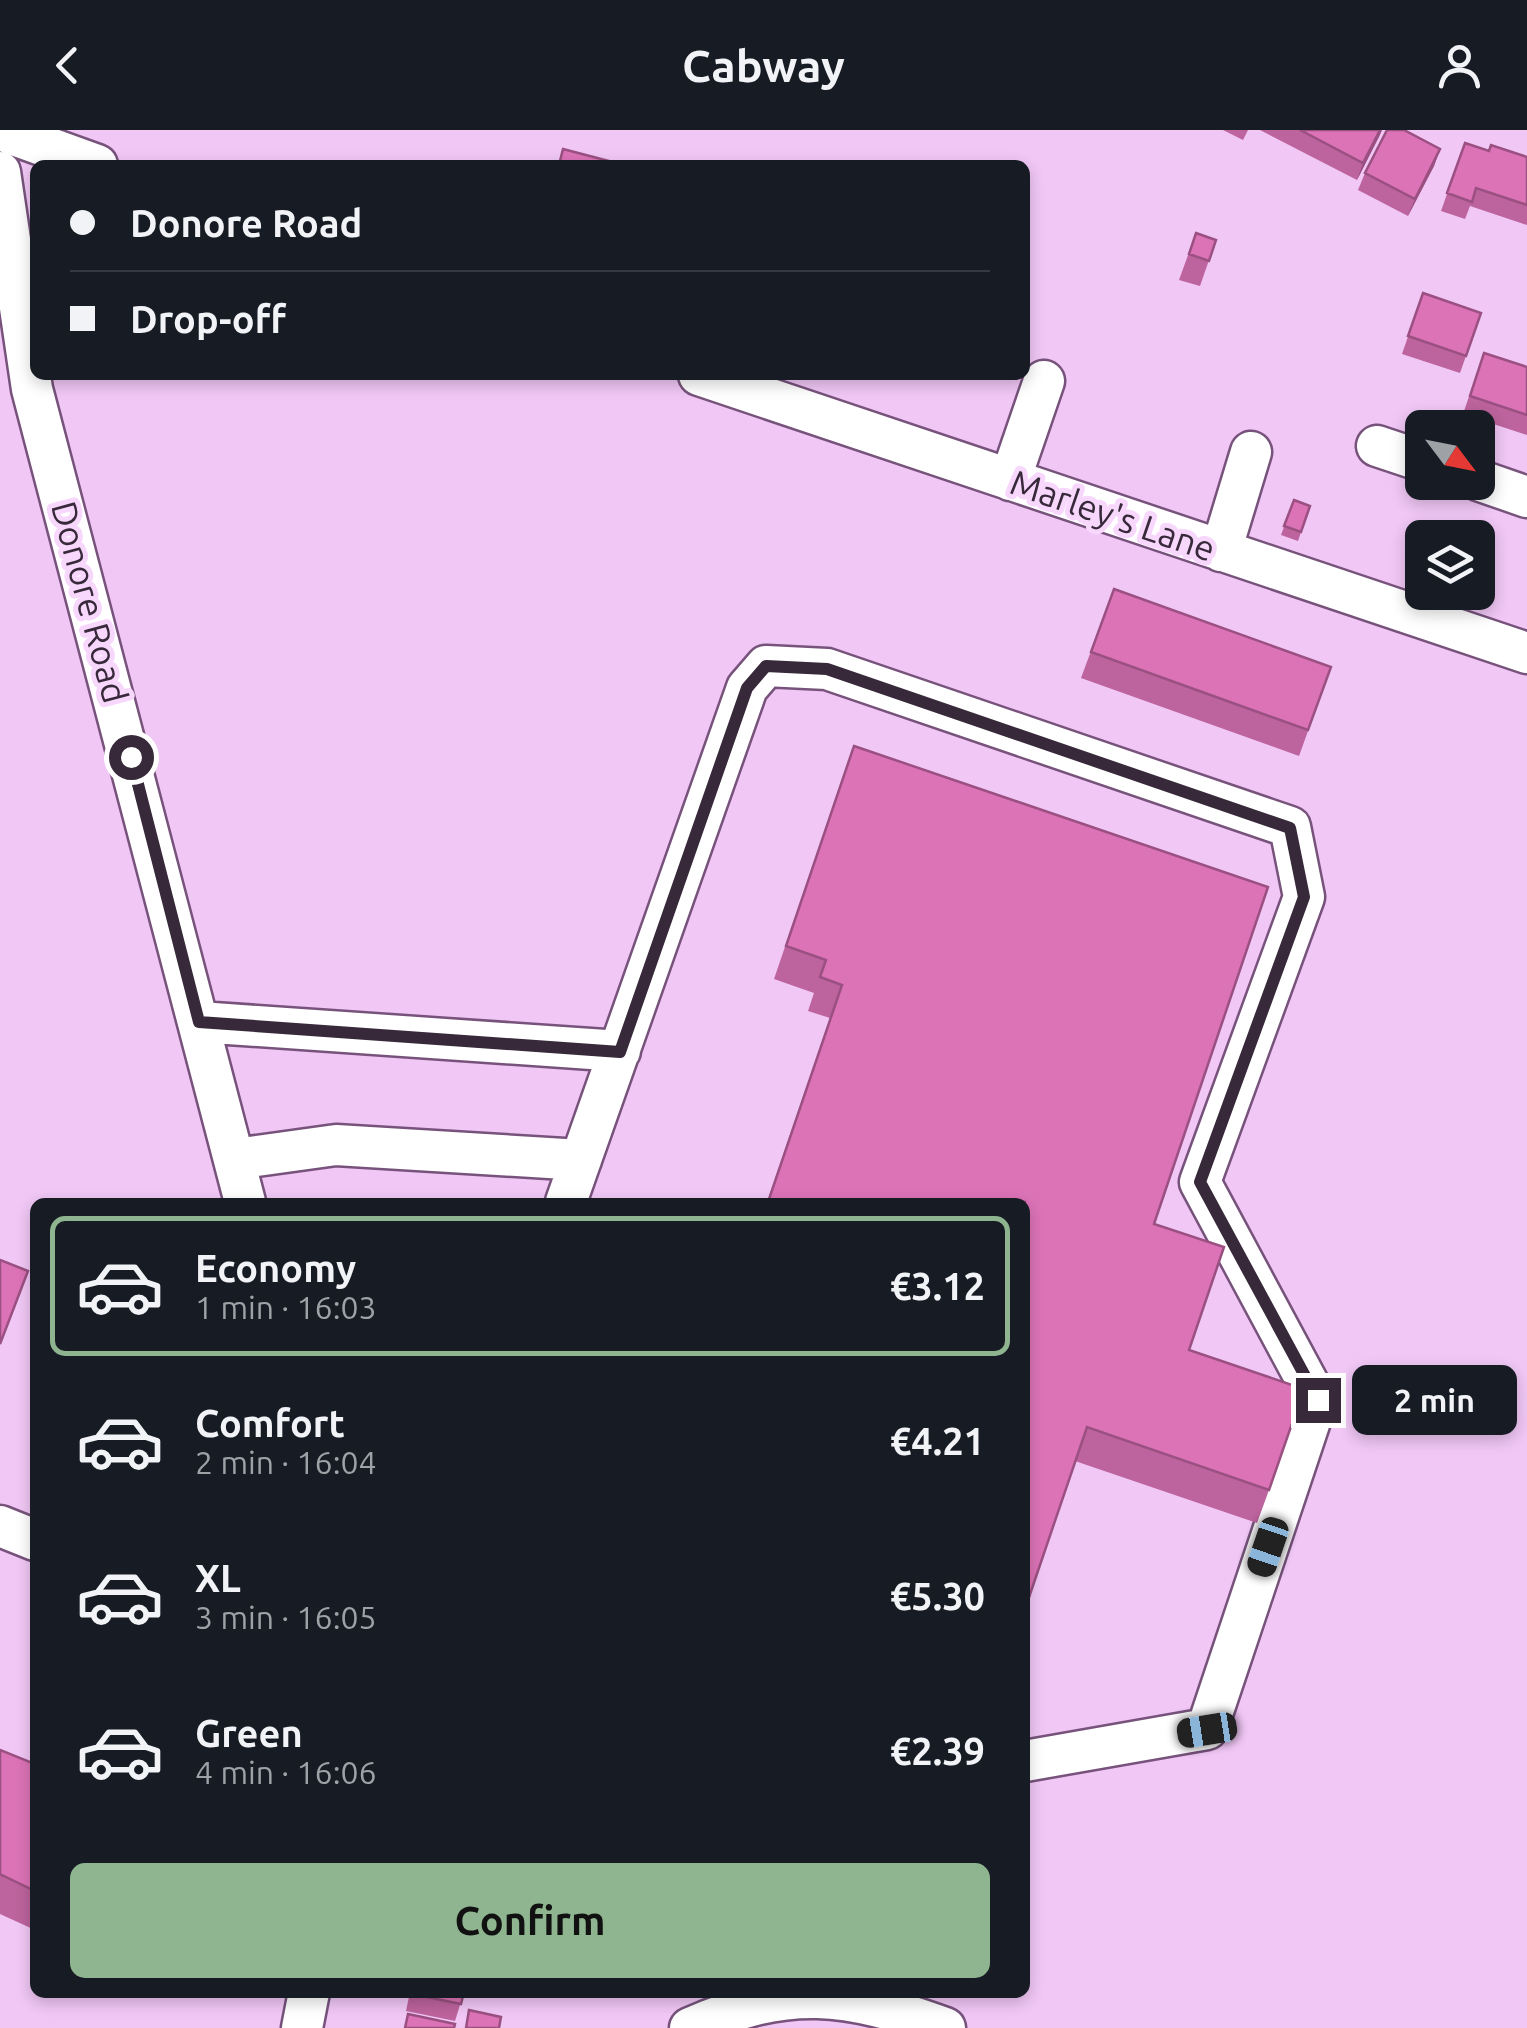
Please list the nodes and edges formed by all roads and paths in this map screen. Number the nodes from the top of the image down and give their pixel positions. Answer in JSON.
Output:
{"nodes":[{"id":1,"x":0,"y":130,"type":"edge"},
{"id":2,"x":83,"y":160,"type":"edge"},
{"id":3,"x":0,"y":172,"type":"edge"},
{"id":4,"x":30,"y":374,"type":"edge"},
{"id":5,"x":31,"y":380,"type":"edge"},
{"id":6,"x":714,"y":380,"type":"edge"},
{"id":7,"x":1044,"y":381,"type":"dead end"},
{"id":8,"x":1377,"y":446,"type":"dead end"},
{"id":9,"x":1251,"y":452,"type":"dead end"},
{"id":10,"x":1405,"y":455,"type":"edge"},
{"id":11,"x":1010,"y":480,"type":"junction"},
{"id":12,"x":1495,"y":486,"type":"edge"},
{"id":13,"x":1527,"y":497,"type":"edge"},
{"id":14,"x":1221,"y":552,"type":"junction"},
{"id":15,"x":1527,"y":652,"type":"edge"},
{"id":16,"x":199,"y":1022,"type":"junction"},
{"id":17,"x":620,"y":1052,"type":"junction"},
{"id":18,"x":236,"y":1159,"type":"junction"},
{"id":19,"x":581,"y":1160,"type":"junction"},
{"id":20,"x":244,"y":1198,"type":"edge"},
{"id":21,"x":567,"y":1198,"type":"edge"},
{"id":22,"x":0,"y":1526,"type":"edge"},
{"id":23,"x":30,"y":1538,"type":"edge"},
{"id":24,"x":1030,"y":1759,"type":"edge"},
{"id":25,"x":308,"y":1998,"type":"edge"},
{"id":26,"x":789,"y":1998,"type":"edge"},
{"id":27,"x":830,"y":1998,"type":"edge"},
{"id":28,"x":302,"y":2028,"type":"edge"},
{"id":29,"x":690,"y":2028,"type":"edge"},
{"id":30,"x":946,"y":2028,"type":"edge"}],
"edges":[{"from":1,"to":2,"type":"street"},
{"from":3,"to":4,"type":"street","name":"Donore Road"},
{"from":5,"to":16,"type":"street","name":"Donore Road"},
{"from":6,"to":11,"type":"street","name":"Marley's Lane"},
{"from":7,"to":11,"type":"street"},
{"from":8,"to":10,"type":"street"},
{"from":9,"to":14,"type":"street"},
{"from":11,"to":14,"type":"street","name":"Marley's Lane"},
{"from":12,"to":13,"type":"street"},
{"from":14,"to":15,"type":"street","name":"Marley's Lane"},
{"from":16,"to":17,"type":"street"},
{"from":16,"to":18,"type":"street","name":"Donore Road"},
{"from":17,"to":19,"type":"street"},
{"from":17,"to":24,"type":"street"},
{"from":18,"to":19,"type":"street"},
{"from":18,"to":20,"type":"street","name":"Donore Road"},
{"from":19,"to":21,"type":"street"},
{"from":22,"to":23,"type":"street"},
{"from":25,"to":28,"type":"street"},
{"from":26,"to":29,"type":"street"},
{"from":27,"to":30,"type":"street"}]}
